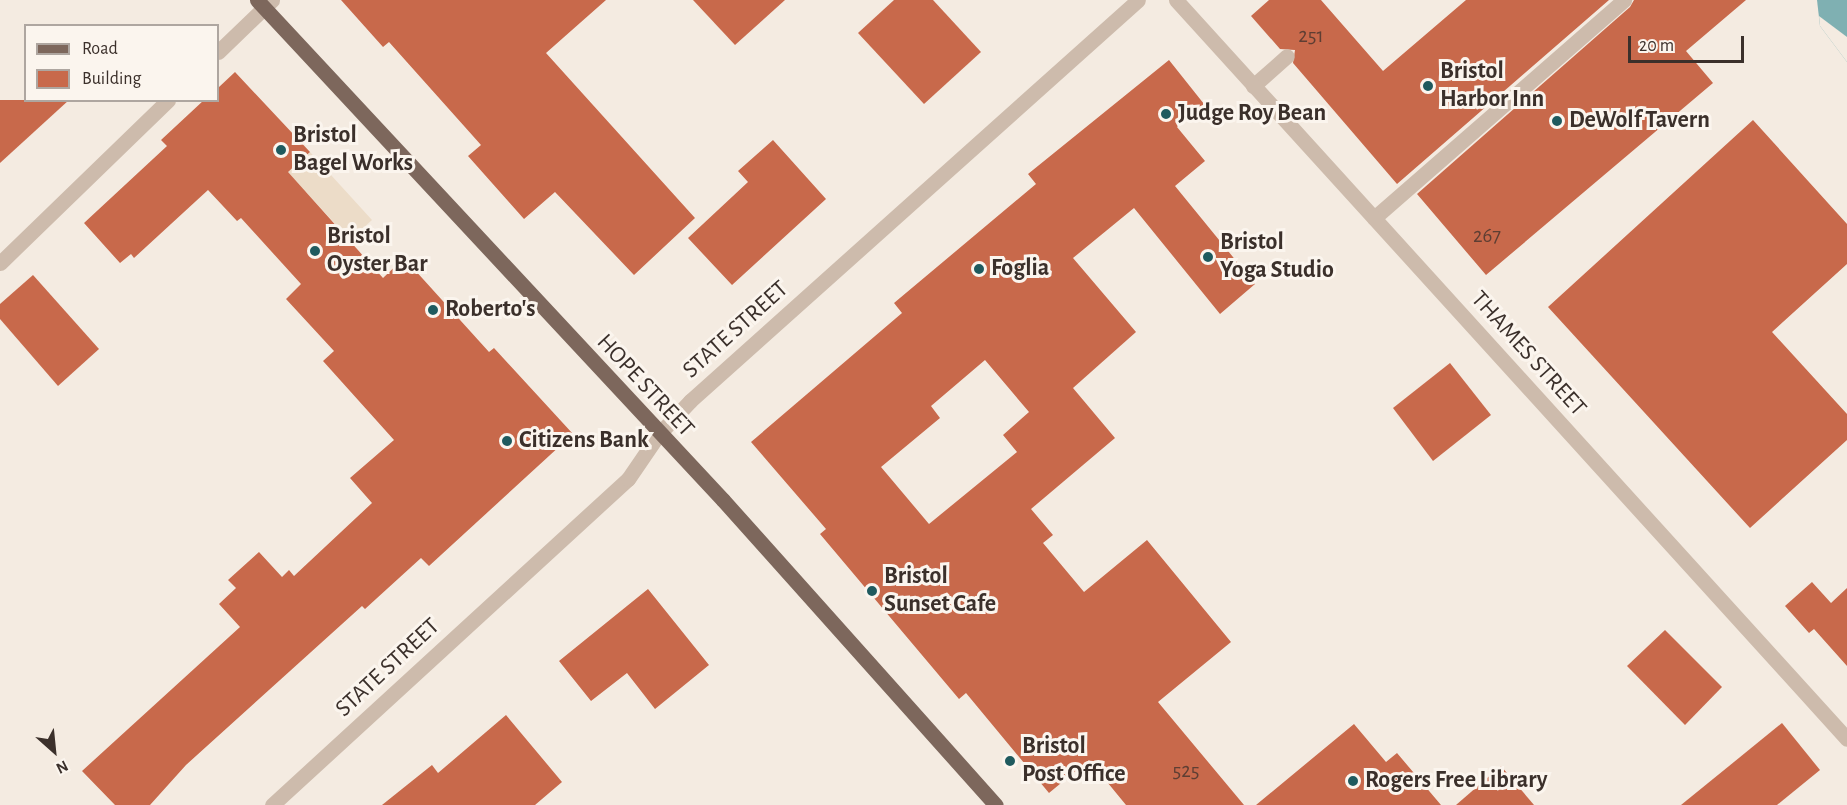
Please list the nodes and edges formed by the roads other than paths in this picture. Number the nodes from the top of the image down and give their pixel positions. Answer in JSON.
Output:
{"nodes":[{"id":1,"x":1138,"y":0,"type":"edge"},
{"id":2,"x":1176,"y":0,"type":"edge"},
{"id":3,"x":1624,"y":0,"type":"edge"},
{"id":4,"x":264,"y":2,"type":"edge"},
{"id":5,"x":219,"y":51,"type":"edge"},
{"id":6,"x":1287,"y":56,"type":"dead end"},
{"id":7,"x":1252,"y":86,"type":"junction"},
{"id":8,"x":166,"y":102,"type":"edge"},
{"id":9,"x":1374,"y":218,"type":"junction"},
{"id":10,"x":0,"y":263,"type":"edge"},
{"id":11,"x":658,"y":435,"type":"junction"},
{"id":12,"x":1847,"y":739,"type":"edge"},
{"id":13,"x":272,"y":805,"type":"edge"},
{"id":14,"x":996,"y":805,"type":"edge"}],
"edges":[{"from":1,"to":11,"type":"street","name":"STATE STREET"},
{"from":2,"to":7,"type":"street","name":"THAMES STREET"},
{"from":3,"to":9,"type":"street"},
{"from":4,"to":5,"type":"street"},
{"from":4,"to":11,"type":"main road","name":"HOPE STREET"},
{"from":6,"to":7,"type":"street"},
{"from":7,"to":9,"type":"street","name":"THAMES STREET"},
{"from":8,"to":10,"type":"street"},
{"from":9,"to":12,"type":"street","name":"THAMES STREET"},
{"from":11,"to":13,"type":"street","name":"STATE STREET"},
{"from":11,"to":14,"type":"main road","name":"HOPE STREET"}]}
